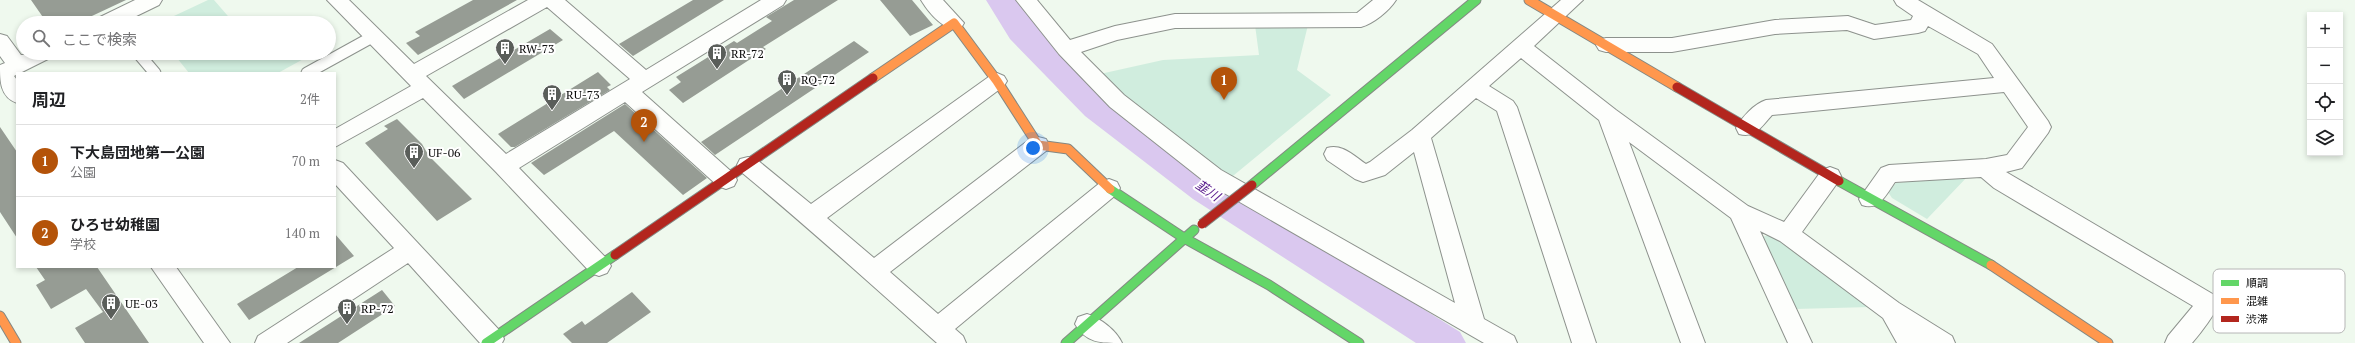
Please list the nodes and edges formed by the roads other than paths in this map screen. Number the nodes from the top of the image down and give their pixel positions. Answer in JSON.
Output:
{"nodes":[{"id":1,"x":152,"y":0,"type":"edge"},
{"id":2,"x":337,"y":0,"type":"edge"},
{"id":3,"x":544,"y":0,"type":"edge"},
{"id":4,"x":552,"y":0,"type":"edge"},
{"id":5,"x":776,"y":0,"type":"edge"},
{"id":6,"x":931,"y":0,"type":"edge"},
{"id":7,"x":1026,"y":0,"type":"edge"},
{"id":8,"x":1386,"y":0,"type":"edge"},
{"id":9,"x":1476,"y":0,"type":"edge"},
{"id":10,"x":1530,"y":0,"type":"edge"},
{"id":11,"x":1573,"y":0,"type":"edge"},
{"id":12,"x":1904,"y":0,"type":"edge"},
{"id":13,"x":1924,"y":14,"type":"junction"},
{"id":14,"x":1555,"y":15,"type":"junction"},
{"id":15,"x":121,"y":16,"type":"edge"},
{"id":16,"x":954,"y":24,"type":"junction"},
{"id":17,"x":374,"y":36,"type":"junction"},
{"id":18,"x":0,"y":41,"type":"edge"},
{"id":19,"x":1606,"y":45,"type":"junction"},
{"id":20,"x":1521,"y":47,"type":"junction"},
{"id":21,"x":1066,"y":48,"type":"junction"},
{"id":22,"x":336,"y":57,"type":"edge"},
{"id":23,"x":29,"y":60,"type":"edge"},
{"id":24,"x":144,"y":60,"type":"edge"},
{"id":25,"x":331,"y":60,"type":"edge"},
{"id":26,"x":6,"y":71,"type":"edge"},
{"id":27,"x":154,"y":72,"type":"edge"},
{"id":28,"x":309,"y":72,"type":"edge"},
{"id":29,"x":418,"y":81,"type":"junction"},
{"id":30,"x":997,"y":81,"type":"junction"},
{"id":31,"x":2008,"y":84,"type":"junction"},
{"id":32,"x":637,"y":87,"type":"junction"},
{"id":33,"x":1475,"y":87,"type":"junction"},
{"id":34,"x":16,"y":93,"type":"edge"},
{"id":35,"x":1608,"y":116,"type":"junction"},
{"id":36,"x":1747,"y":128,"type":"junction"},
{"id":37,"x":1420,"y":136,"type":"junction"},
{"id":38,"x":336,"y":138,"type":"edge"},
{"id":39,"x":1038,"y":145,"type":"junction"},
{"id":40,"x":1335,"y":154,"type":"dead end"},
{"id":41,"x":504,"y":166,"type":"junction"},
{"id":42,"x":748,"y":166,"type":"junction"},
{"id":43,"x":1986,"y":168,"type":"junction"},
{"id":44,"x":336,"y":169,"type":"edge"},
{"id":45,"x":1830,"y":176,"type":"junction"},
{"id":46,"x":726,"y":180,"type":"junction"},
{"id":47,"x":1109,"y":188,"type":"junction"},
{"id":48,"x":1870,"y":199,"type":"junction"},
{"id":49,"x":1740,"y":212,"type":"junction"},
{"id":50,"x":810,"y":217,"type":"junction"},
{"id":51,"x":1788,"y":234,"type":"junction"},
{"id":52,"x":1184,"y":238,"type":"junction"},
{"id":53,"x":410,"y":250,"type":"junction"},
{"id":54,"x":599,"y":266,"type":"junction"},
{"id":55,"x":164,"y":268,"type":"edge"},
{"id":56,"x":872,"y":273,"type":"junction"},
{"id":57,"x":1891,"y":310,"type":"junction"},
{"id":58,"x":0,"y":316,"type":"edge"},
{"id":59,"x":1087,"y":324,"type":"junction"},
{"id":60,"x":1474,"y":326,"type":"junction"},
{"id":61,"x":946,"y":336,"type":"edge"},
{"id":62,"x":489,"y":341,"type":"edge"},
{"id":63,"x":16,"y":343,"type":"edge"},
{"id":64,"x":218,"y":343,"type":"edge"},
{"id":65,"x":267,"y":343,"type":"edge"},
{"id":66,"x":1066,"y":343,"type":"edge"},
{"id":67,"x":1110,"y":343,"type":"edge"},
{"id":68,"x":1360,"y":343,"type":"edge"},
{"id":69,"x":1505,"y":343,"type":"edge"},
{"id":70,"x":1584,"y":343,"type":"edge"},
{"id":71,"x":1693,"y":343,"type":"edge"},
{"id":72,"x":1800,"y":343,"type":"edge"},
{"id":73,"x":1908,"y":343,"type":"edge"},
{"id":74,"x":1944,"y":343,"type":"edge"},
{"id":75,"x":2108,"y":343,"type":"edge"},
{"id":76,"x":2177,"y":343,"type":"edge"}],
"edges":[{"from":1,"to":15,"type":"street"},
{"from":2,"to":17,"type":"street"},
{"from":3,"to":29,"type":"street"},
{"from":4,"to":32,"type":"street"},
{"from":5,"to":32,"type":"street"},
{"from":6,"to":16,"type":"street"},
{"from":7,"to":21,"type":"street"},
{"from":8,"to":21,"type":"street"},
{"from":9,"to":52,"type":"street","bridge":true},
{"from":10,"to":14,"type":"street"},
{"from":11,"to":14,"type":"street"},
{"from":12,"to":13,"type":"street"},
{"from":13,"to":19,"type":"street"},
{"from":13,"to":31,"type":"street"},
{"from":14,"to":19,"type":"street"},
{"from":14,"to":20,"type":"street"},
{"from":16,"to":30,"type":"street"},
{"from":16,"to":42,"type":"street"},
{"from":17,"to":22,"type":"lane"},
{"from":17,"to":29,"type":"street"},
{"from":18,"to":26,"type":"street"},
{"from":19,"to":36,"type":"street"},
{"from":20,"to":33,"type":"street"},
{"from":20,"to":35,"type":"street"},
{"from":21,"to":60,"type":"street"},
{"from":23,"to":26,"type":"street"},
{"from":24,"to":27,"type":"lane"},
{"from":25,"to":28,"type":"lane"},
{"from":26,"to":34,"type":"street"},
{"from":29,"to":38,"type":"street"},
{"from":29,"to":41,"type":"street"},
{"from":30,"to":39,"type":"street"},
{"from":30,"to":50,"type":"street"},
{"from":31,"to":36,"type":"street"},
{"from":31,"to":43,"type":"street"},
{"from":32,"to":41,"type":"street"},
{"from":32,"to":46,"type":"street"},
{"from":33,"to":37,"type":"street"},
{"from":33,"to":70,"type":"street"},
{"from":35,"to":49,"type":"street"},
{"from":35,"to":71,"type":"street"},
{"from":36,"to":45,"type":"street"},
{"from":37,"to":40,"type":"street"},
{"from":37,"to":60,"type":"street"},
{"from":39,"to":47,"type":"street"},
{"from":39,"to":56,"type":"street"},
{"from":41,"to":54,"type":"street"},
{"from":42,"to":46,"type":"street"},
{"from":42,"to":50,"type":"street"},
{"from":43,"to":48,"type":"street"},
{"from":43,"to":76,"type":"street"},
{"from":44,"to":53,"type":"street"},
{"from":45,"to":48,"type":"street"},
{"from":45,"to":51,"type":"street"},
{"from":46,"to":54,"type":"street"},
{"from":47,"to":52,"type":"street"},
{"from":47,"to":61,"type":"street"},
{"from":48,"to":75,"type":"street"},
{"from":49,"to":51,"type":"street"},
{"from":49,"to":72,"type":"street"},
{"from":50,"to":56,"type":"street"},
{"from":51,"to":57,"type":"street"},
{"from":52,"to":59,"type":"street"},
{"from":52,"to":68,"type":"street"},
{"from":53,"to":62,"type":"street"},
{"from":53,"to":65,"type":"street"},
{"from":54,"to":62,"type":"street"},
{"from":55,"to":64,"type":"street"},
{"from":56,"to":61,"type":"street"},
{"from":57,"to":73,"type":"street"},
{"from":57,"to":74,"type":"street"},
{"from":58,"to":63,"type":"street"},
{"from":59,"to":66,"type":"street"},
{"from":59,"to":67,"type":"street"},
{"from":60,"to":69,"type":"street"}]}
